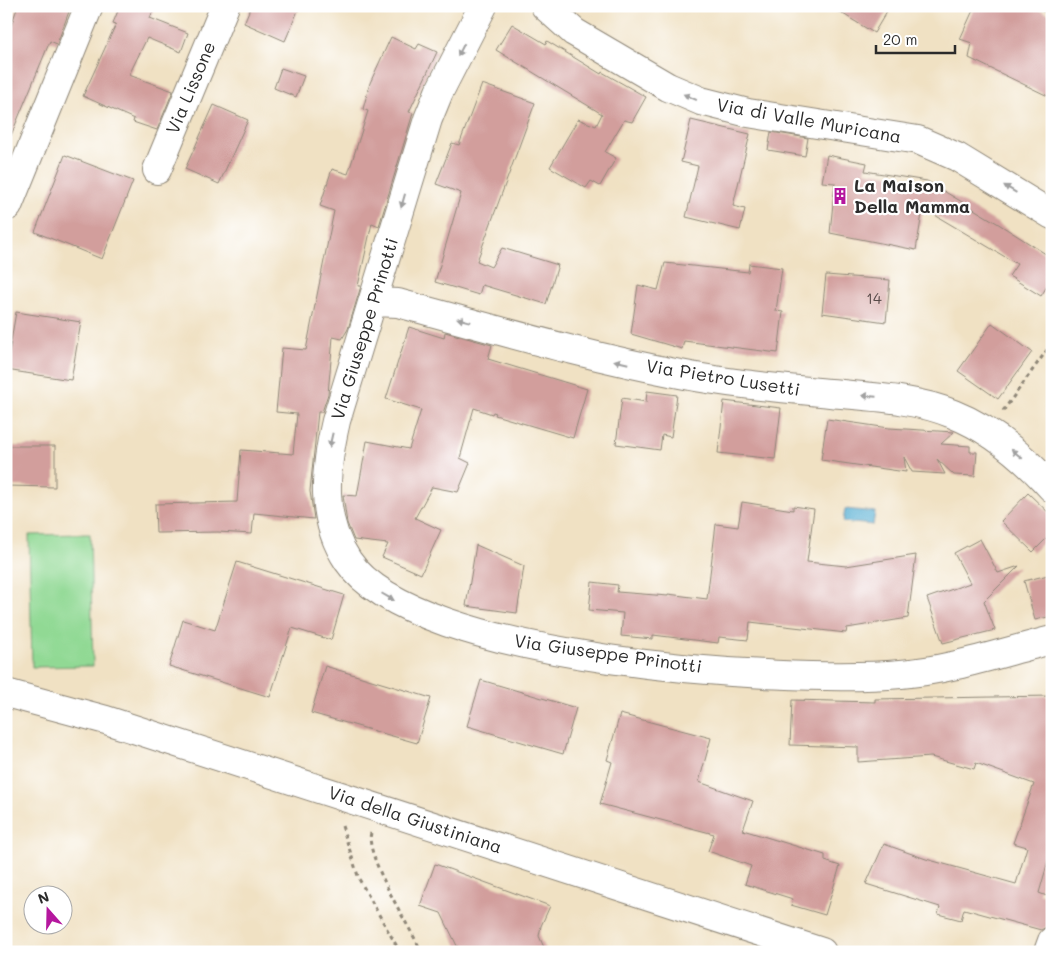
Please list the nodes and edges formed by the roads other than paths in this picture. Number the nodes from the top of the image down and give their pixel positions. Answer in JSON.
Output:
{"nodes":[{"id":1,"x":89,"y":6,"type":"edge"},
{"id":2,"x":225,"y":6,"type":"edge"},
{"id":3,"x":483,"y":6,"type":"edge"},
{"id":4,"x":545,"y":6,"type":"edge"},
{"id":5,"x":157,"y":170,"type":"dead end"},
{"id":6,"x":8,"y":206,"type":"dead end"},
{"id":7,"x":1052,"y":215,"type":"edge"},
{"id":8,"x":374,"y":302,"type":"junction"},
{"id":9,"x":1052,"y":488,"type":"edge"},
{"id":10,"x":1052,"y":640,"type":"edge"},
{"id":11,"x":6,"y":693,"type":"edge"},
{"id":12,"x":1052,"y":941,"type":"edge"},
{"id":13,"x":822,"y":952,"type":"edge"},
{"id":14,"x":1048,"y":952,"type":"edge"}],
"edges":[{"from":1,"to":6,"type":"street"},
{"from":2,"to":5,"type":"street","name":"Via Lissone"},
{"from":3,"to":8,"type":"street","name":"Via Giuseppe Prinotti","one_way":true},
{"from":7,"to":4,"type":"street","name":"Via di Valle Muricana","one_way":true},
{"from":9,"to":8,"type":"street","name":"Via Pietro Lusetti","one_way":true},
{"from":8,"to":10,"type":"street","name":"Via Giuseppe Prinotti","one_way":true},
{"from":11,"to":13,"type":"street","name":"Via della Giustiniana"},
{"from":12,"to":14,"type":"street"}]}
